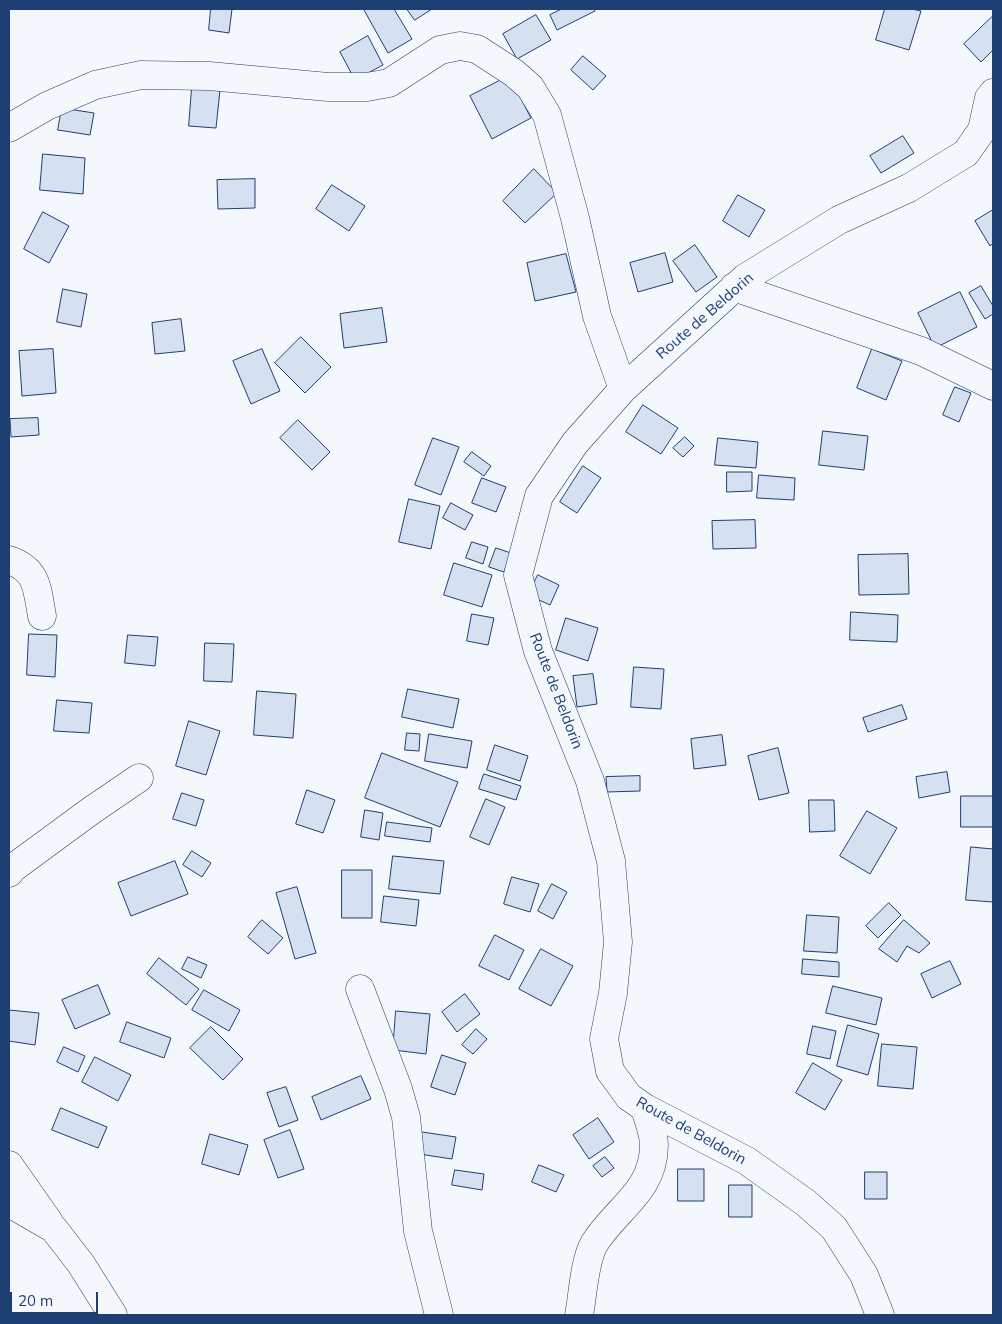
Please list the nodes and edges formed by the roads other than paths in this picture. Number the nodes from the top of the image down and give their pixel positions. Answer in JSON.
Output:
{"nodes":[{"id":1,"x":993,"y":93,"type":"edge"},
{"id":2,"x":9,"y":128,"type":"edge"},
{"id":3,"x":734,"y":287,"type":"junction"},
{"id":4,"x":993,"y":386,"type":"edge"},
{"id":5,"x":623,"y":390,"type":"junction"},
{"id":6,"x":9,"y":560,"type":"edge"},
{"id":7,"x":42,"y":616,"type":"dead end"},
{"id":8,"x":139,"y":778,"type":"dead end"},
{"id":9,"x":9,"y":873,"type":"edge"},
{"id":10,"x":360,"y":989,"type":"dead end"},
{"id":11,"x":644,"y":1108,"type":"junction"},
{"id":12,"x":9,"y":1165,"type":"edge"},
{"id":13,"x":9,"y":1203,"type":"edge"},
{"id":14,"x":54,"y":1229,"type":"junction"},
{"id":15,"x":113,"y":1315,"type":"edge"},
{"id":16,"x":439,"y":1315,"type":"edge"},
{"id":17,"x":579,"y":1315,"type":"edge"},
{"id":18,"x":880,"y":1315,"type":"edge"}],
"edges":[{"from":1,"to":3,"type":"street","name":"Route de Beldorin"},
{"from":2,"to":5,"type":"street"},
{"from":3,"to":4,"type":"street"},
{"from":3,"to":5,"type":"street","name":"Route de Beldorin"},
{"from":5,"to":11,"type":"street","name":"Route de Beldorin"},
{"from":6,"to":7,"type":"street"},
{"from":8,"to":9,"type":"street"},
{"from":10,"to":16,"type":"street"},
{"from":11,"to":17,"type":"street"},
{"from":11,"to":18,"type":"street","name":"Route de Beldorin"},
{"from":12,"to":14,"type":"street"},
{"from":13,"to":14,"type":"street"},
{"from":14,"to":15,"type":"street"}]}
